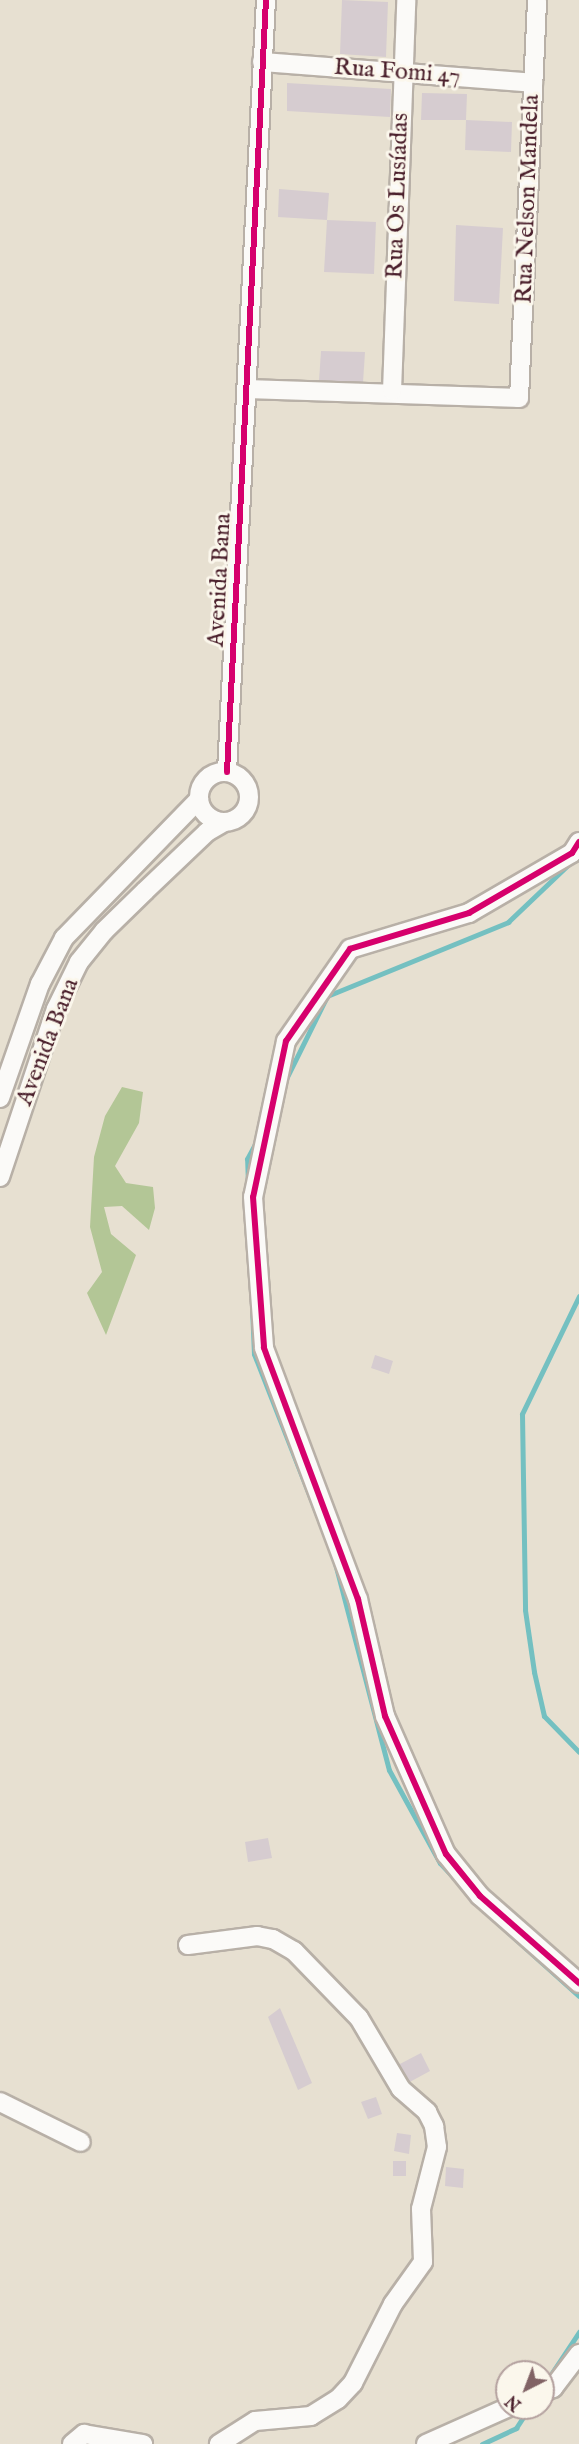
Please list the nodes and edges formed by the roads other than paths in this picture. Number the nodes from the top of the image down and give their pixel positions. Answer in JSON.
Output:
{"nodes":[{"id":1,"x":266,"y":0,"type":"edge"},
{"id":2,"x":406,"y":0,"type":"edge"},
{"id":3,"x":537,"y":0,"type":"edge"},
{"id":4,"x":262,"y":62,"type":"junction"},
{"id":5,"x":401,"y":70,"type":"junction"},
{"id":6,"x":533,"y":83,"type":"junction"},
{"id":7,"x":248,"y":389,"type":"junction"},
{"id":8,"x":392,"y":391,"type":"junction"},
{"id":9,"x":227,"y":772,"type":"junction"},
{"id":10,"x":199,"y":799,"type":"junction"},
{"id":11,"x":224,"y":822,"type":"junction"},
{"id":12,"x":579,"y":842,"type":"edge"},
{"id":13,"x":0,"y":1098,"type":"edge"},
{"id":14,"x":0,"y":1177,"type":"edge"},
{"id":15,"x":188,"y":1945,"type":"dead end"},
{"id":16,"x":579,"y":1983,"type":"edge"},
{"id":17,"x":0,"y":2102,"type":"edge"},
{"id":18,"x":81,"y":2142,"type":"dead end"},
{"id":19,"x":579,"y":2354,"type":"edge"},
{"id":20,"x":555,"y":2387,"type":"edge"},
{"id":21,"x":495,"y":2413,"type":"edge"},
{"id":22,"x":72,"y":2444,"type":"edge"},
{"id":23,"x":143,"y":2444,"type":"edge"},
{"id":24,"x":219,"y":2444,"type":"edge"},
{"id":25,"x":426,"y":2444,"type":"edge"}],
"edges":[{"from":1,"to":4,"type":"street","name":"Avenida Bana"},
{"from":2,"to":5,"type":"street","name":"Rua Os Lusíadas"},
{"from":3,"to":6,"type":"street","name":"Rua Nelson Mandela"},
{"from":4,"to":5,"type":"street","name":"Rua Fomi 47"},
{"from":4,"to":7,"type":"street","name":"Avenida Bana"},
{"from":5,"to":6,"type":"street","name":"Rua Fomi 47"},
{"from":5,"to":8,"type":"street","name":"Rua Os Lusíadas"},
{"from":6,"to":8,"type":"street","name":"Rua Nelson Mandela"},
{"from":7,"to":8,"type":"street"},
{"from":7,"to":9,"type":"street","name":"Avenida Bana"},
{"from":9,"to":10,"type":"street"},
{"from":9,"to":11,"type":"street"},
{"from":10,"to":11,"type":"street"},
{"from":10,"to":13,"type":"street","name":"Avenida Bana"},
{"from":11,"to":14,"type":"street","name":"Avenida Bana"},
{"from":12,"to":16,"type":"street"},
{"from":15,"to":24,"type":"street"},
{"from":17,"to":18,"type":"street"},
{"from":19,"to":20,"type":"street"},
{"from":21,"to":25,"type":"street"},
{"from":22,"to":23,"type":"street"}]}
